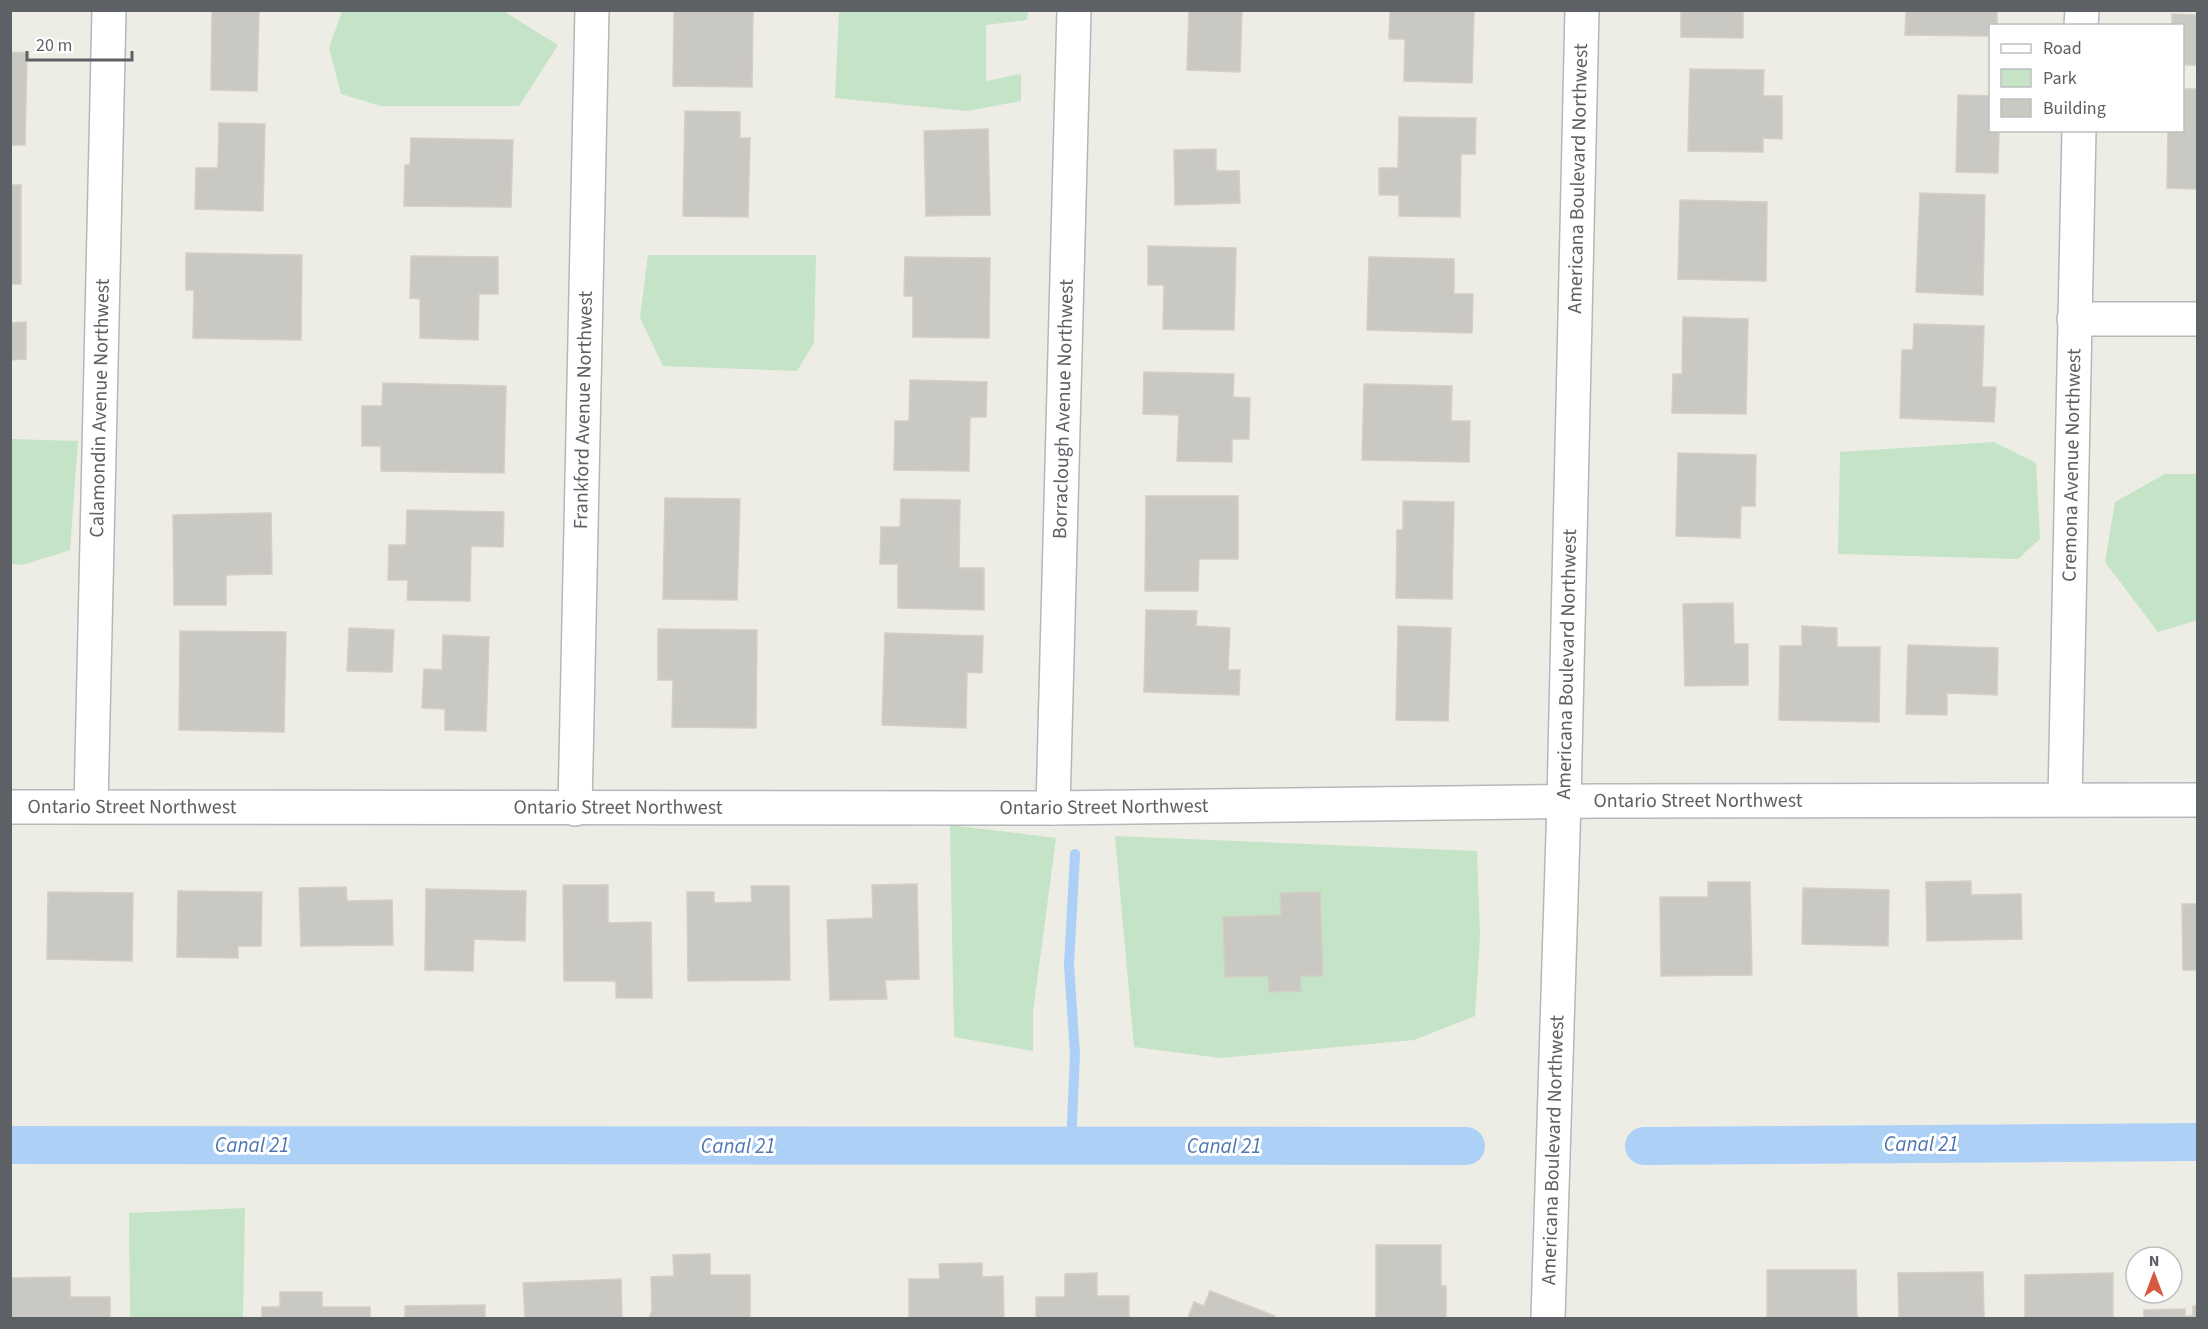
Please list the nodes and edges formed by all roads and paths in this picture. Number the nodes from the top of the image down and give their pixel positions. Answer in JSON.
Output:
{"nodes":[{"id":1,"x":110,"y":10,"type":"edge"},
{"id":2,"x":592,"y":10,"type":"edge"},
{"id":3,"x":1074,"y":10,"type":"edge"},
{"id":4,"x":1582,"y":10,"type":"edge"},
{"id":5,"x":2079,"y":132,"type":"edge"},
{"id":6,"x":2074,"y":319,"type":"junction"},
{"id":7,"x":2198,"y":320,"type":"edge"},
{"id":8,"x":2065,"y":799,"type":"junction"},
{"id":9,"x":2198,"y":800,"type":"edge"},
{"id":10,"x":1564,"y":801,"type":"junction"},
{"id":11,"x":91,"y":806,"type":"junction"},
{"id":12,"x":10,"y":807,"type":"edge"},
{"id":13,"x":1053,"y":808,"type":"junction"},
{"id":14,"x":575,"y":809,"type":"junction"},
{"id":15,"x":1548,"y":1318,"type":"edge"}],
"edges":[{"from":1,"to":11,"type":"street","name":"Calamondin Avenue Northwest"},
{"from":2,"to":14,"type":"street","name":"Frankford Avenue Northwest"},
{"from":3,"to":13,"type":"street","name":"Borraclough Avenue Northwest"},
{"from":4,"to":10,"type":"street","name":"Americana Boulevard Northwest"},
{"from":5,"to":6,"type":"street","name":"Cremona Avenue Northwest"},
{"from":6,"to":7,"type":"street"},
{"from":6,"to":8,"type":"street","name":"Cremona Avenue Northwest"},
{"from":8,"to":9,"type":"street","name":"Ontario Street Northwest"},
{"from":8,"to":10,"type":"street","name":"Ontario Street Northwest"},
{"from":10,"to":13,"type":"street","name":"Ontario Street Northwest"},
{"from":10,"to":15,"type":"street","name":"Americana Boulevard Northwest"},
{"from":11,"to":12,"type":"street","name":"Ontario Street Northwest"},
{"from":11,"to":14,"type":"street","name":"Ontario Street Northwest"},
{"from":13,"to":14,"type":"street","name":"Ontario Street Northwest"}]}
